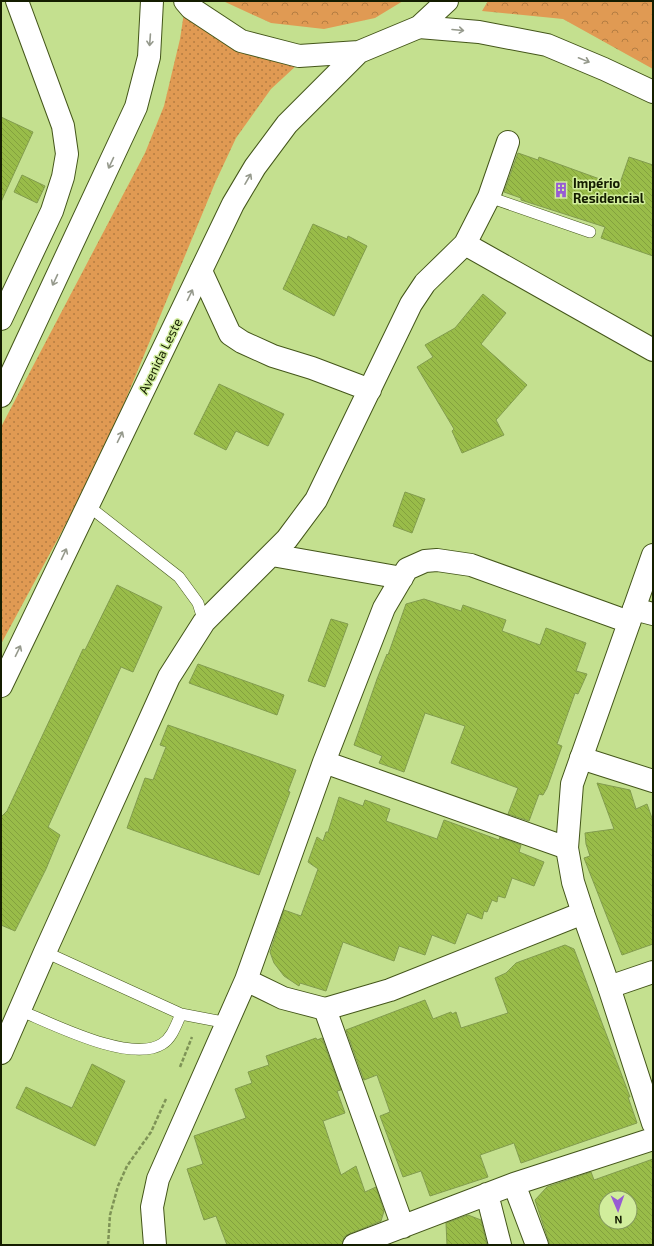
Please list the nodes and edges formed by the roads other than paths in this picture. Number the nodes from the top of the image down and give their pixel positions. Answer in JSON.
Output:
{"nodes":[{"id":1,"x":17,"y":1,"type":"edge"},
{"id":2,"x":152,"y":1,"type":"edge"},
{"id":3,"x":185,"y":1,"type":"edge"},
{"id":4,"x":447,"y":1,"type":"edge"},
{"id":5,"x":419,"y":27,"type":"junction"},
{"id":6,"x":359,"y":52,"type":"junction"},
{"id":7,"x":653,"y":92,"type":"edge"},
{"id":8,"x":508,"y":142,"type":"dead end"},
{"id":9,"x":489,"y":197,"type":"junction"},
{"id":10,"x":590,"y":232,"type":"dead end"},
{"id":11,"x":465,"y":244,"type":"junction"},
{"id":12,"x":201,"y":271,"type":"junction"},
{"id":13,"x":1,"y":319,"type":"edge"},
{"id":14,"x":653,"y":350,"type":"edge"},
{"id":15,"x":370,"y":390,"type":"junction"},
{"id":16,"x":1,"y":396,"type":"edge"},
{"id":17,"x":87,"y":505,"type":"junction"},
{"id":18,"x":272,"y":555,"type":"junction"},
{"id":19,"x":653,"y":555,"type":"edge"},
{"id":20,"x":402,"y":578,"type":"junction"},
{"id":21,"x":639,"y":615,"type":"edge"},
{"id":22,"x":204,"y":622,"type":"junction"},
{"id":23,"x":1,"y":686,"type":"edge"},
{"id":24,"x":581,"y":758,"type":"junction"},
{"id":25,"x":324,"y":762,"type":"junction"},
{"id":26,"x":653,"y":781,"type":"edge"},
{"id":27,"x":567,"y":848,"type":"junction"},
{"id":28,"x":583,"y":913,"type":"junction"},
{"id":29,"x":45,"y":952,"type":"junction"},
{"id":30,"x":653,"y":972,"type":"edge"},
{"id":31,"x":246,"y":980,"type":"junction"},
{"id":32,"x":609,"y":987,"type":"junction"},
{"id":33,"x":325,"y":1009,"type":"junction"},
{"id":34,"x":19,"y":1010,"type":"junction"},
{"id":35,"x":181,"y":1014,"type":"junction"},
{"id":36,"x":228,"y":1023,"type":"junction"},
{"id":37,"x":1,"y":1053,"type":"edge"},
{"id":38,"x":653,"y":1123,"type":"edge"},
{"id":39,"x":653,"y":1139,"type":"edge"},
{"id":40,"x":514,"y":1184,"type":"junction"},
{"id":41,"x":487,"y":1194,"type":"junction"},
{"id":42,"x":403,"y":1226,"type":"junction"},
{"id":43,"x":155,"y":1245,"type":"edge"},
{"id":44,"x":354,"y":1245,"type":"edge"},
{"id":45,"x":500,"y":1245,"type":"edge"},
{"id":46,"x":536,"y":1245,"type":"edge"}],
"edges":[{"from":1,"to":13,"type":"street"},
{"from":2,"to":16,"type":"street","one_way":true},
{"from":3,"to":6,"type":"street"},
{"from":4,"to":5,"type":"street"},
{"from":5,"to":6,"type":"street"},
{"from":5,"to":7,"type":"street","one_way":true},
{"from":12,"to":6,"type":"street","name":"Avenida Leste","one_way":true},
{"from":8,"to":9,"type":"street"},
{"from":9,"to":10,"type":"lane"},
{"from":9,"to":11,"type":"street"},
{"from":11,"to":14,"type":"street"},
{"from":11,"to":15,"type":"street"},
{"from":12,"to":15,"type":"street"},
{"from":17,"to":12,"type":"street","name":"Avenida Leste","one_way":true},
{"from":15,"to":18,"type":"street"},
{"from":17,"to":22,"type":"lane"},
{"from":23,"to":17,"type":"street","name":"Avenida Leste","one_way":true},
{"from":18,"to":20,"type":"street"},
{"from":18,"to":22,"type":"street"},
{"from":19,"to":21,"type":"street"},
{"from":20,"to":21,"type":"street"},
{"from":20,"to":25,"type":"street"},
{"from":21,"to":24,"type":"street"},
{"from":22,"to":29,"type":"street"},
{"from":24,"to":26,"type":"street"},
{"from":24,"to":27,"type":"street"},
{"from":25,"to":27,"type":"street"},
{"from":25,"to":31,"type":"street"},
{"from":27,"to":28,"type":"street"},
{"from":28,"to":32,"type":"street"},
{"from":28,"to":33,"type":"street"},
{"from":29,"to":34,"type":"street"},
{"from":29,"to":35,"type":"lane"},
{"from":30,"to":32,"type":"street"},
{"from":31,"to":33,"type":"street"},
{"from":31,"to":36,"type":"street"},
{"from":32,"to":38,"type":"street"},
{"from":33,"to":42,"type":"street"},
{"from":34,"to":35,"type":"lane"},
{"from":34,"to":37,"type":"street"},
{"from":35,"to":36,"type":"lane"},
{"from":36,"to":43,"type":"street"},
{"from":39,"to":40,"type":"street"},
{"from":40,"to":41,"type":"street"},
{"from":40,"to":46,"type":"street"},
{"from":41,"to":42,"type":"street"},
{"from":41,"to":45,"type":"street"},
{"from":42,"to":44,"type":"street"}]}
